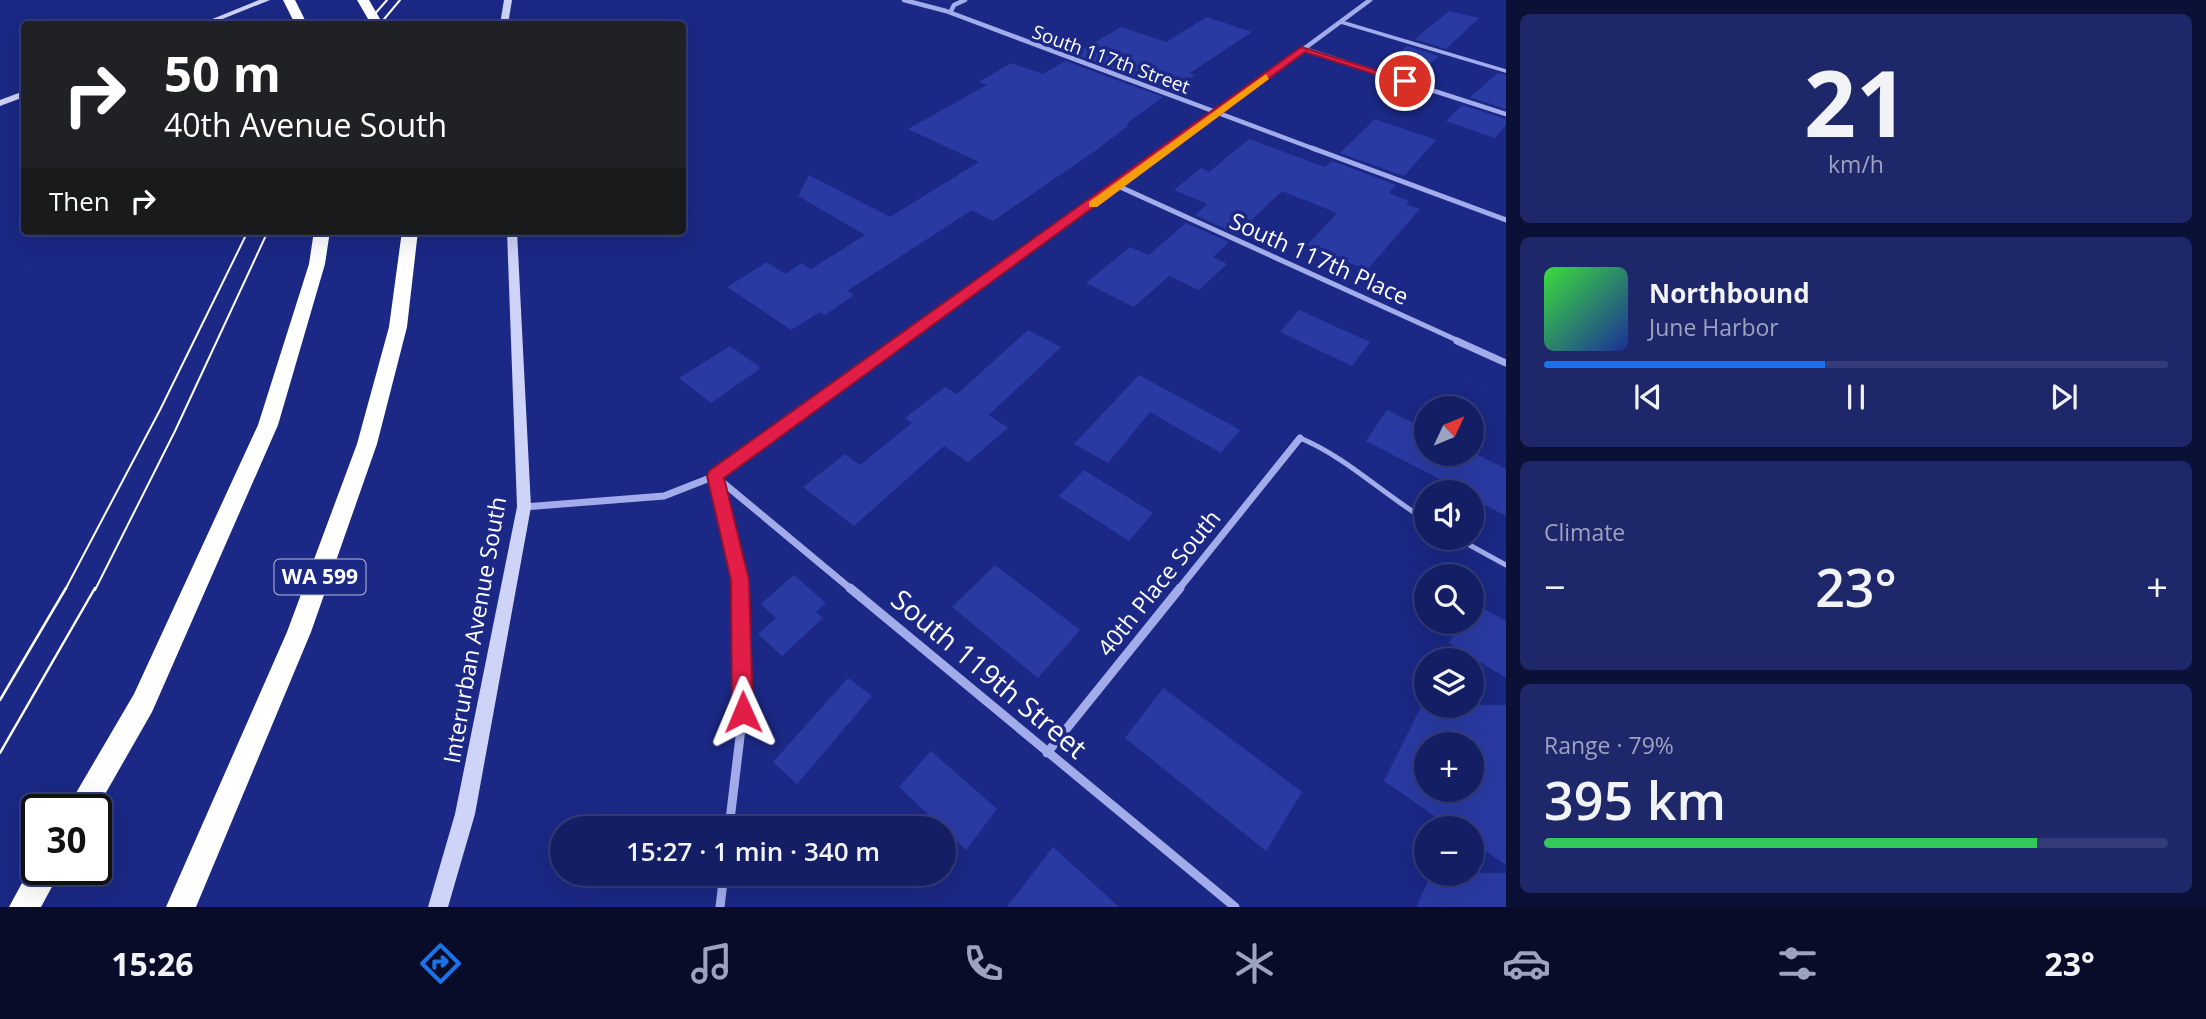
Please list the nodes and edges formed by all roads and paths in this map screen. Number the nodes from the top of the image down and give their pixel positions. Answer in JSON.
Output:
{"nodes":[{"id":1,"x":266,"y":0,"type":"edge"},
{"id":2,"x":289,"y":0,"type":"edge"},
{"id":3,"x":363,"y":0,"type":"edge"},
{"id":4,"x":508,"y":0,"type":"edge"},
{"id":5,"x":904,"y":0,"type":"edge"},
{"id":6,"x":965,"y":0,"type":"edge"},
{"id":7,"x":1370,"y":0,"type":"edge"},
{"id":8,"x":951,"y":11,"type":"junction"},
{"id":9,"x":212,"y":21,"type":"edge"},
{"id":10,"x":300,"y":21,"type":"edge"},
{"id":11,"x":375,"y":21,"type":"edge"},
{"id":12,"x":505,"y":21,"type":"edge"},
{"id":13,"x":1341,"y":22,"type":"junction"},
{"id":14,"x":1304,"y":48,"type":"junction"},
{"id":15,"x":1506,"y":71,"type":"edge"},
{"id":16,"x":21,"y":94,"type":"edge"},
{"id":17,"x":0,"y":103,"type":"edge"},
{"id":18,"x":1216,"y":113,"type":"junction"},
{"id":19,"x":1506,"y":114,"type":"edge"},
{"id":20,"x":1118,"y":186,"type":"junction"},
{"id":21,"x":1506,"y":220,"type":"edge"},
{"id":22,"x":322,"y":235,"type":"edge"},
{"id":23,"x":410,"y":235,"type":"edge"},
{"id":24,"x":512,"y":235,"type":"edge"},
{"id":25,"x":1506,"y":363,"type":"edge"},
{"id":26,"x":1300,"y":438,"type":"joint"},
{"id":27,"x":715,"y":476,"type":"junction"},
{"id":28,"x":524,"y":507,"type":"junction"},
{"id":29,"x":1414,"y":513,"type":"edge"},
{"id":30,"x":1479,"y":550,"type":"edge"},
{"id":31,"x":1506,"y":565,"type":"edge"},
{"id":32,"x":1048,"y":752,"type":"junction"},
{"id":33,"x":89,"y":794,"type":"edge"},
{"id":34,"x":730,"y":816,"type":"edge"},
{"id":35,"x":37,"y":885,"type":"edge"},
{"id":36,"x":722,"y":886,"type":"edge"},
{"id":37,"x":24,"y":907,"type":"edge"},
{"id":38,"x":181,"y":907,"type":"edge"},
{"id":39,"x":438,"y":907,"type":"edge"},
{"id":40,"x":720,"y":907,"type":"edge"},
{"id":41,"x":1235,"y":907,"type":"edge"}],
"edges":[{"from":1,"to":9,"type":"street"},
{"from":2,"to":10,"type":"highway"},
{"from":3,"to":11,"type":"highway"},
{"from":4,"to":12,"type":"street"},
{"from":5,"to":8,"type":"street","name":"South 117th Street"},
{"from":6,"to":8,"type":"street"},
{"from":7,"to":13,"type":"street"},
{"from":8,"to":18,"type":"street","name":"South 117th Street"},
{"from":13,"to":14,"type":"street"},
{"from":13,"to":15,"type":"lane"},
{"from":14,"to":18,"type":"street"},
{"from":14,"to":19,"type":"street"},
{"from":16,"to":17,"type":"street"},
{"from":18,"to":20,"type":"street"},
{"from":18,"to":21,"type":"street","name":"South 117th Street"},
{"from":20,"to":25,"type":"street","name":"South 117th Place"},
{"from":20,"to":27,"type":"street"},
{"from":22,"to":33,"type":"highway"},
{"from":23,"to":38,"type":"highway","number":"WA 599"},
{"from":24,"to":28,"type":"street","name":"Interurban Avenue South"},
{"from":26,"to":29,"type":"lane"},
{"from":26,"to":32,"type":"street","name":"40th Place South"},
{"from":27,"to":28,"type":"street"},
{"from":27,"to":32,"type":"street","name":"South 119th Street"},
{"from":27,"to":34,"type":"street"},
{"from":28,"to":39,"type":"street","name":"Interurban Avenue South"},
{"from":30,"to":31,"type":"lane"},
{"from":32,"to":41,"type":"street","name":"South 119th Street"},
{"from":35,"to":37,"type":"highway"},
{"from":36,"to":40,"type":"street"}]}
